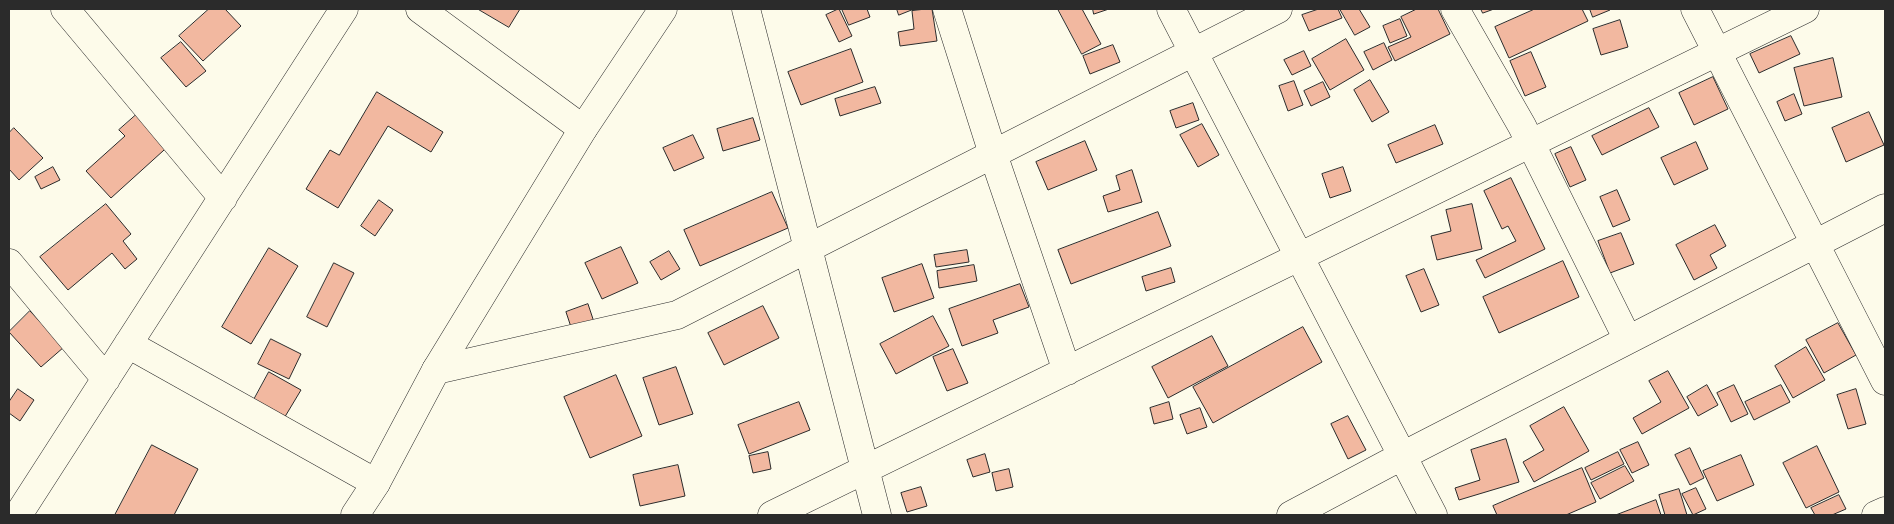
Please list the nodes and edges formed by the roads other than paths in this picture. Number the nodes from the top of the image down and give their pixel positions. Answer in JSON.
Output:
{"nodes":[{"id":1,"x":65,"y":9,"type":"edge"},
{"id":2,"x":344,"y":9,"type":"edge"},
{"id":3,"x":420,"y":9,"type":"edge"},
{"id":4,"x":663,"y":9,"type":"edge"},
{"id":5,"x":746,"y":9,"type":"edge"},
{"id":6,"x":947,"y":9,"type":"edge"},
{"id":7,"x":1171,"y":9,"type":"edge"},
{"id":8,"x":1278,"y":9,"type":"edge"},
{"id":9,"x":1455,"y":9,"type":"edge"},
{"id":10,"x":1695,"y":9,"type":"edge"},
{"id":11,"x":1805,"y":9,"type":"edge"},
{"id":12,"x":1193,"y":52,"type":"junction"},
{"id":13,"x":1717,"y":52,"type":"junction"},
{"id":14,"x":583,"y":129,"type":"junction"},
{"id":15,"x":1531,"y":143,"type":"junction"},
{"id":16,"x":993,"y":154,"type":"junction"},
{"id":17,"x":223,"y":198,"type":"junction"},
{"id":18,"x":1885,"y":208,"type":"edge"},
{"id":19,"x":1815,"y":244,"type":"junction"},
{"id":20,"x":807,"y":249,"type":"junction"},
{"id":21,"x":1299,"y":257,"type":"junction"},
{"id":22,"x":9,"y":263,"type":"edge"},
{"id":23,"x":1628,"y":340,"type":"junction"},
{"id":24,"x":128,"y":344,"type":"junction"},
{"id":25,"x":436,"y":370,"type":"junction"},
{"id":26,"x":1067,"y":371,"type":"junction"},
{"id":27,"x":106,"y":380,"type":"junction"},
{"id":28,"x":1885,"y":381,"type":"edge"},
{"id":29,"x":1402,"y":456,"type":"junction"},
{"id":30,"x":865,"y":470,"type":"junction"},
{"id":31,"x":376,"y":483,"type":"junction"},
{"id":32,"x":1885,"y":510,"type":"edge"},
{"id":33,"x":18,"y":515,"type":"edge"},
{"id":34,"x":356,"y":515,"type":"edge"},
{"id":35,"x":772,"y":515,"type":"edge"},
{"id":36,"x":876,"y":515,"type":"edge"},
{"id":37,"x":1291,"y":515,"type":"edge"},
{"id":38,"x":1433,"y":515,"type":"edge"},
{"id":39,"x":1876,"y":515,"type":"edge"}],
"edges":[{"from":1,"to":17,"type":"street"},
{"from":2,"to":17,"type":"street"},
{"from":3,"to":14,"type":"street"},
{"from":4,"to":14,"type":"street"},
{"from":5,"to":20,"type":"street"},
{"from":6,"to":16,"type":"street"},
{"from":7,"to":12,"type":"street"},
{"from":8,"to":12,"type":"street"},
{"from":9,"to":15,"type":"street"},
{"from":10,"to":13,"type":"street"},
{"from":11,"to":13,"type":"street"},
{"from":12,"to":16,"type":"street"},
{"from":12,"to":21,"type":"street"},
{"from":13,"to":15,"type":"street"},
{"from":13,"to":19,"type":"street"},
{"from":14,"to":25,"type":"street"},
{"from":15,"to":21,"type":"street"},
{"from":15,"to":23,"type":"street"},
{"from":16,"to":20,"type":"street"},
{"from":16,"to":26,"type":"street"},
{"from":17,"to":24,"type":"street"},
{"from":18,"to":19,"type":"street"},
{"from":19,"to":23,"type":"street"},
{"from":19,"to":28,"type":"street"},
{"from":20,"to":25,"type":"street"},
{"from":20,"to":30,"type":"street"},
{"from":21,"to":26,"type":"street"},
{"from":21,"to":29,"type":"street"},
{"from":22,"to":27,"type":"street"},
{"from":23,"to":29,"type":"street"},
{"from":24,"to":27,"type":"street"},
{"from":24,"to":31,"type":"street"},
{"from":25,"to":31,"type":"street"},
{"from":26,"to":30,"type":"street"},
{"from":27,"to":33,"type":"street"},
{"from":29,"to":37,"type":"street"},
{"from":29,"to":38,"type":"street"},
{"from":30,"to":35,"type":"street"},
{"from":30,"to":36,"type":"street"},
{"from":31,"to":34,"type":"street"},
{"from":32,"to":39,"type":"street"}]}
